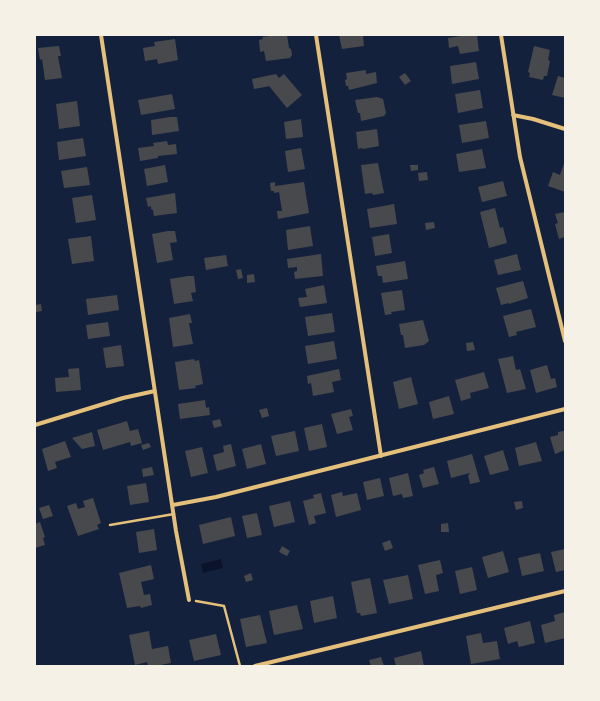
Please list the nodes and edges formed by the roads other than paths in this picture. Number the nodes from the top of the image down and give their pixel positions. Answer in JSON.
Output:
{"nodes":[{"id":1,"x":101,"y":35,"type":"edge"},
{"id":2,"x":316,"y":35,"type":"edge"},
{"id":3,"x":500,"y":35,"type":"edge"},
{"id":4,"x":513,"y":115,"type":"junction"},
{"id":5,"x":565,"y":129,"type":"edge"},
{"id":6,"x":565,"y":341,"type":"edge"},
{"id":7,"x":155,"y":391,"type":"junction"},
{"id":8,"x":565,"y":409,"type":"edge"},
{"id":9,"x":35,"y":425,"type":"edge"},
{"id":10,"x":381,"y":456,"type":"junction"},
{"id":11,"x":173,"y":505,"type":"junction"},
{"id":12,"x":175,"y":514,"type":"junction"},
{"id":13,"x":110,"y":525,"type":"dead end"},
{"id":14,"x":565,"y":591,"type":"edge"},
{"id":15,"x":189,"y":600,"type":"road end"},
{"id":16,"x":255,"y":666,"type":"edge"}],
"edges":[{"from":1,"to":7,"type":"street"},
{"from":2,"to":10,"type":"street"},
{"from":3,"to":4,"type":"street"},
{"from":4,"to":5,"type":"street"},
{"from":4,"to":6,"type":"street"},
{"from":7,"to":9,"type":"street"},
{"from":7,"to":11,"type":"street"},
{"from":8,"to":10,"type":"street"},
{"from":10,"to":11,"type":"street"},
{"from":11,"to":12,"type":"street"},
{"from":12,"to":13,"type":"lane"},
{"from":12,"to":15,"type":"street"},
{"from":14,"to":16,"type":"street"}]}
